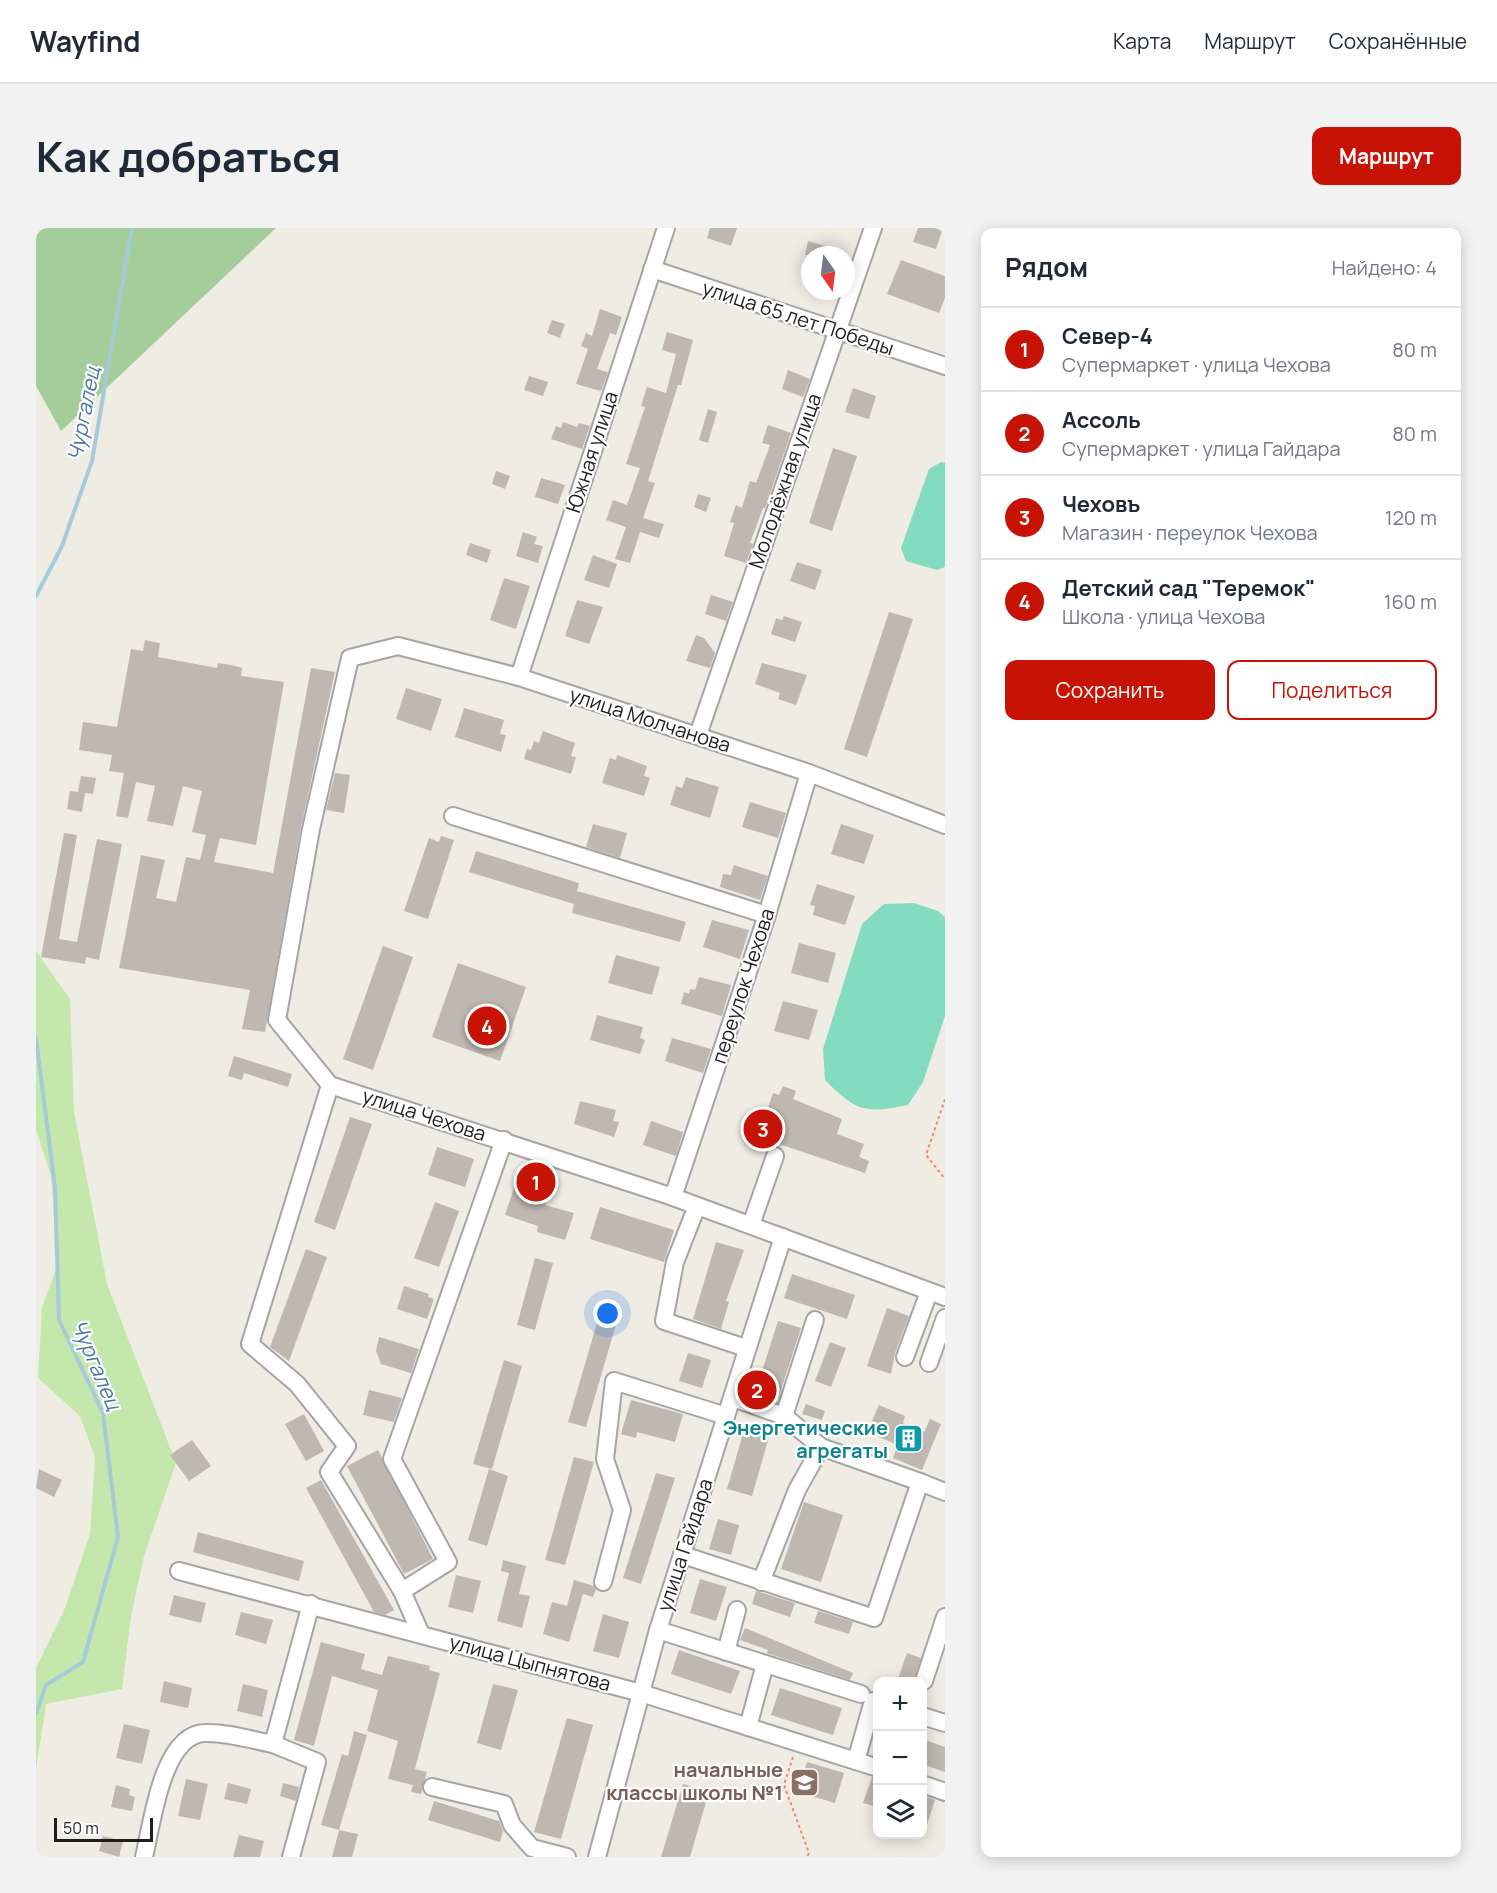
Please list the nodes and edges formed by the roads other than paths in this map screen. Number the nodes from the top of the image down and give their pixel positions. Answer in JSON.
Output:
{"nodes":[{"id":1,"x":666,"y":228,"type":"edge"},
{"id":2,"x":873,"y":228,"type":"edge"},
{"id":3,"x":652,"y":269,"type":"junction"},
{"id":4,"x":837,"y":332,"type":"junction"},
{"id":5,"x":945,"y":366,"type":"edge"},
{"id":6,"x":519,"y":677,"type":"junction"},
{"id":7,"x":698,"y":735,"type":"junction"},
{"id":8,"x":809,"y":773,"type":"junction"},
{"id":9,"x":453,"y":816,"type":"dead end"},
{"id":10,"x":945,"y":825,"type":"edge"},
{"id":11,"x":766,"y":915,"type":"junction"},
{"id":12,"x":330,"y":1085,"type":"junction"},
{"id":13,"x":504,"y":1140,"type":"junction"},
{"id":14,"x":775,"y":1156,"type":"dead end"},
{"id":15,"x":673,"y":1197,"type":"junction"},
{"id":16,"x":697,"y":1206,"type":"junction"},
{"id":17,"x":751,"y":1225,"type":"junction"},
{"id":18,"x":783,"y":1237,"type":"junction"},
{"id":19,"x":937,"y":1295,"type":"edge"},
{"id":20,"x":945,"y":1318,"type":"edge"},
{"id":21,"x":815,"y":1320,"type":"dead end"},
{"id":22,"x":746,"y":1348,"type":"junction"},
{"id":23,"x":905,"y":1357,"type":"dead end"},
{"id":24,"x":929,"y":1363,"type":"dead end"},
{"id":25,"x":732,"y":1398,"type":"junction"},
{"id":26,"x":726,"y":1416,"type":"junction"},
{"id":27,"x":784,"y":1416,"type":"junction"},
{"id":28,"x":820,"y":1447,"type":"junction"},
{"id":29,"x":920,"y":1482,"type":"junction"},
{"id":30,"x":945,"y":1492,"type":"edge"},
{"id":31,"x":683,"y":1555,"type":"junction"},
{"id":32,"x":179,"y":1570,"type":"dead end"},
{"id":33,"x":603,"y":1582,"type":"dead end"},
{"id":34,"x":760,"y":1582,"type":"junction"},
{"id":35,"x":402,"y":1591,"type":"junction"},
{"id":36,"x":311,"y":1604,"type":"junction"},
{"id":37,"x":737,"y":1610,"type":"dead end"},
{"id":38,"x":945,"y":1617,"type":"edge"},
{"id":39,"x":658,"y":1630,"type":"junction"},
{"id":40,"x":420,"y":1632,"type":"junction"},
{"id":41,"x":726,"y":1652,"type":"junction"},
{"id":42,"x":765,"y":1664,"type":"junction"},
{"id":43,"x":925,"y":1677,"type":"edge"},
{"id":44,"x":641,"y":1693,"type":"junction"},
{"id":45,"x":861,"y":1694,"type":"dead end"},
{"id":46,"x":873,"y":1701,"type":"edge"},
{"id":47,"x":927,"y":1718,"type":"edge"},
{"id":48,"x":945,"y":1723,"type":"edge"},
{"id":49,"x":748,"y":1727,"type":"junction"},
{"id":50,"x":273,"y":1744,"type":"junction"},
{"id":51,"x":856,"y":1761,"type":"junction"},
{"id":52,"x":873,"y":1766,"type":"edge"},
{"id":53,"x":925,"y":1785,"type":"edge"},
{"id":54,"x":432,"y":1786,"type":"dead end"},
{"id":55,"x":945,"y":1792,"type":"edge"},
{"id":56,"x":144,"y":1857,"type":"edge"},
{"id":57,"x":291,"y":1857,"type":"edge"},
{"id":58,"x":567,"y":1857,"type":"edge"},
{"id":59,"x":597,"y":1857,"type":"edge"}],
"edges":[{"from":1,"to":3,"type":"street","name":"Южная улица"},
{"from":2,"to":4,"type":"street","name":"Молодёжная улица"},
{"from":3,"to":4,"type":"street","name":"улица 65 лет Победы"},
{"from":3,"to":6,"type":"street","name":"Южная улица"},
{"from":4,"to":5,"type":"street","name":"улица 65 лет Победы"},
{"from":4,"to":7,"type":"street","name":"Молодёжная улица"},
{"from":6,"to":7,"type":"street","name":"улица Молчанова"},
{"from":6,"to":12,"type":"street","name":"улица Молчанова"},
{"from":7,"to":8,"type":"street","name":"улица Молчанова"},
{"from":8,"to":10,"type":"street","name":"улица Молчанова"},
{"from":8,"to":11,"type":"street","name":"переулок Чехова"},
{"from":9,"to":11,"type":"street"},
{"from":11,"to":15,"type":"street","name":"переулок Чехова"},
{"from":12,"to":13,"type":"street","name":"улица Чехова"},
{"from":12,"to":35,"type":"street"},
{"from":13,"to":15,"type":"street","name":"улица Чехова"},
{"from":13,"to":35,"type":"street"},
{"from":14,"to":17,"type":"street"},
{"from":15,"to":16,"type":"street","name":"улица Чехова"},
{"from":16,"to":17,"type":"street","name":"улица Чехова"},
{"from":16,"to":22,"type":"street"},
{"from":17,"to":18,"type":"street","name":"улица Чехова"},
{"from":18,"to":19,"type":"street","name":"улица Чехова"},
{"from":18,"to":22,"type":"street","name":"улица Гайдара"},
{"from":19,"to":23,"type":"street"},
{"from":20,"to":24,"type":"street"},
{"from":21,"to":27,"type":"street"},
{"from":22,"to":25,"type":"street","name":"улица Гайдара"},
{"from":25,"to":26,"type":"street","name":"улица Гайдара"},
{"from":25,"to":27,"type":"street"},
{"from":26,"to":31,"type":"street","name":"улица Гайдара"},
{"from":26,"to":33,"type":"street"},
{"from":27,"to":28,"type":"street"},
{"from":28,"to":29,"type":"street"},
{"from":28,"to":34,"type":"street"},
{"from":29,"to":30,"type":"street"},
{"from":29,"to":34,"type":"street"},
{"from":31,"to":34,"type":"street"},
{"from":31,"to":39,"type":"street","name":"улица Гайдара"},
{"from":32,"to":36,"type":"street","name":"улица Цыпнятова"},
{"from":35,"to":40,"type":"street"},
{"from":36,"to":40,"type":"street","name":"улица Цыпнятова"},
{"from":36,"to":50,"type":"street"},
{"from":37,"to":41,"type":"street"},
{"from":38,"to":43,"type":"street"},
{"from":39,"to":41,"type":"street"},
{"from":39,"to":44,"type":"street","name":"улица Гайдара"},
{"from":40,"to":44,"type":"street","name":"улица Цыпнятова"},
{"from":41,"to":42,"type":"street"},
{"from":42,"to":45,"type":"street"},
{"from":42,"to":49,"type":"street"},
{"from":44,"to":49,"type":"street","name":"улица Цыпнятова"},
{"from":44,"to":59,"type":"street","name":"улица Гайдара"},
{"from":46,"to":51,"type":"street"},
{"from":47,"to":48,"type":"street"},
{"from":49,"to":51,"type":"street","name":"улица Цыпнятова"},
{"from":50,"to":56,"type":"street"},
{"from":50,"to":57,"type":"street"},
{"from":51,"to":52,"type":"street","name":"улица Цыпнятова"},
{"from":53,"to":55,"type":"street"},
{"from":54,"to":58,"type":"street"}]}
